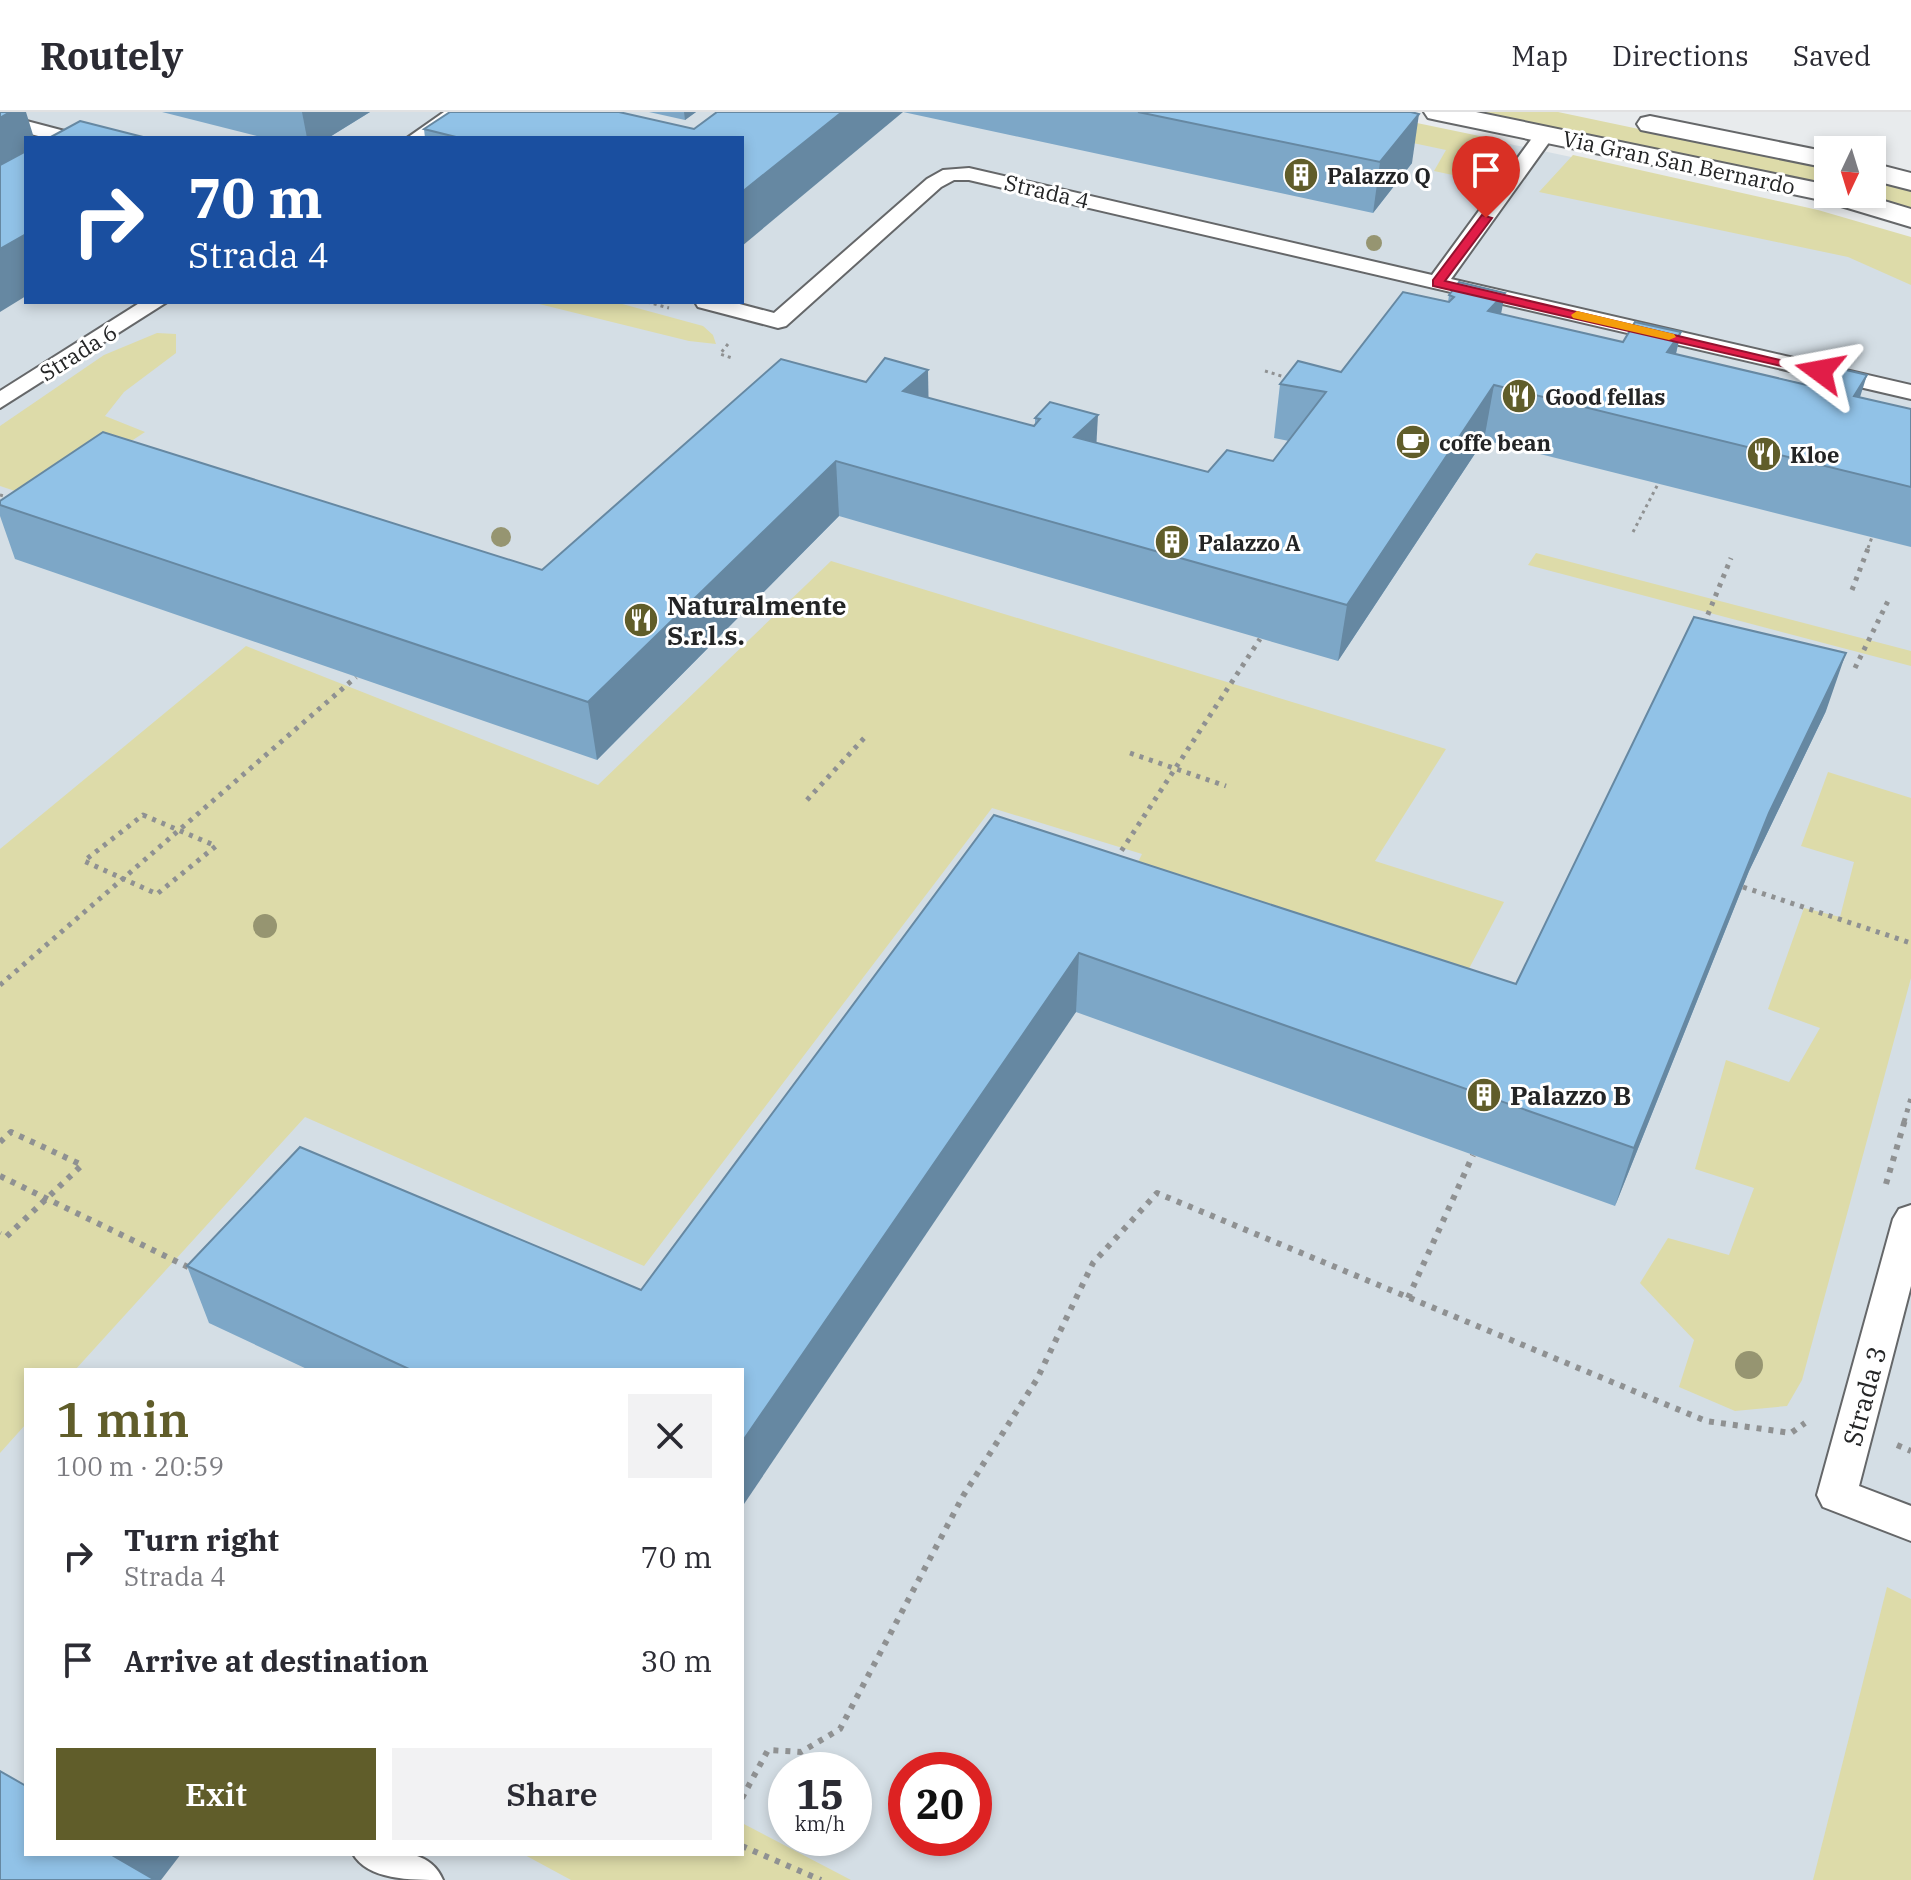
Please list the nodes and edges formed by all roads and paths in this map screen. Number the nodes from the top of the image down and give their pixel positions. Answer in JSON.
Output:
{"nodes":[{"id":1,"x":457,"y":112,"type":"edge"},
{"id":2,"x":1437,"y":112,"type":"edge"},
{"id":3,"x":1619,"y":118,"type":"dead end"},
{"id":4,"x":0,"y":120,"type":"edge"},
{"id":5,"x":1545,"y":134,"type":"junction"},
{"id":6,"x":61,"y":136,"type":"edge"},
{"id":7,"x":420,"y":136,"type":"edge"},
{"id":8,"x":1814,"y":157,"type":"edge"},
{"id":9,"x":1886,"y":175,"type":"edge"},
{"id":10,"x":1911,"y":182,"type":"edge"},
{"id":11,"x":1814,"y":191,"type":"edge"},
{"id":12,"x":1877,"y":208,"type":"edge"},
{"id":13,"x":1911,"y":218,"type":"edge"},
{"id":14,"x":1437,"y":283,"type":"junction"},
{"id":15,"x":153,"y":304,"type":"edge"},
{"id":16,"x":714,"y":304,"type":"edge"},
{"id":17,"x":1265,"y":371,"type":"dead end"},
{"id":18,"x":1292,"y":379,"type":"edge"},
{"id":19,"x":1911,"y":392,"type":"edge"},
{"id":20,"x":0,"y":401,"type":"edge"},
{"id":21,"x":1658,"y":484,"type":"edge"},
{"id":22,"x":0,"y":495,"type":"edge"},
{"id":23,"x":12,"y":499,"type":"edge"},
{"id":24,"x":1633,"y":532,"type":"dead end"},
{"id":25,"x":1872,"y":537,"type":"edge"},
{"id":26,"x":1731,"y":558,"type":"dead end"},
{"id":27,"x":1852,"y":590,"type":"dead end"},
{"id":28,"x":1889,"y":599,"type":"dead end"},
{"id":29,"x":1702,"y":628,"type":"edge"},
{"id":30,"x":1260,"y":639,"type":"edge"},
{"id":31,"x":1855,"y":668,"type":"dead end"},
{"id":32,"x":356,"y":677,"type":"edge"},
{"id":33,"x":866,"y":736,"type":"dead end"},
{"id":34,"x":1130,"y":753,"type":"dead end"},
{"id":35,"x":1176,"y":769,"type":"junction"},
{"id":36,"x":1226,"y":786,"type":"dead end"},
{"id":37,"x":807,"y":800,"type":"dead end"},
{"id":38,"x":179,"y":830,"type":"junction"},
{"id":39,"x":1109,"y":870,"type":"edge"},
{"id":40,"x":122,"y":879,"type":"junction"},
{"id":41,"x":1743,"y":887,"type":"edge"},
{"id":42,"x":1911,"y":943,"type":"edge"},
{"id":43,"x":0,"y":985,"type":"edge"},
{"id":44,"x":0,"y":1142,"type":"edge"},
{"id":45,"x":1473,"y":1155,"type":"edge"},
{"id":46,"x":0,"y":1176,"type":"edge"},
{"id":47,"x":46,"y":1199,"type":"junction"},
{"id":48,"x":1911,"y":1219,"type":"edge"},
{"id":49,"x":0,"y":1234,"type":"edge"},
{"id":50,"x":201,"y":1273,"type":"edge"},
{"id":51,"x":1408,"y":1298,"type":"junction"},
{"id":52,"x":1856,"y":1427,"type":"junction"},
{"id":53,"x":1911,"y":1451,"type":"edge"},
{"id":54,"x":1911,"y":1524,"type":"edge"},
{"id":55,"x":744,"y":1794,"type":"edge"},
{"id":56,"x":744,"y":1847,"type":"edge"},
{"id":57,"x":379,"y":1856,"type":"edge"},
{"id":58,"x":421,"y":1880,"type":"edge"},
{"id":59,"x":821,"y":1880,"type":"edge"}],
"edges":[{"from":1,"to":7,"type":"lane"},
{"from":2,"to":5,"type":"main road","name":"Via Gran San Bernardo"},
{"from":3,"to":8,"type":"main road","name":"Via Gran San Bernardo"},
{"from":4,"to":6,"type":"lane"},
{"from":5,"to":11,"type":"main road","name":"Via Gran San Bernardo"},
{"from":5,"to":14,"type":"lane"},
{"from":9,"to":10,"type":"main road"},
{"from":12,"to":13,"type":"main road","name":"Via Gran San Bernardo"},
{"from":14,"to":16,"type":"lane","name":"Strada 4"},
{"from":14,"to":19,"type":"lane","name":"Strada 4"},
{"from":15,"to":20,"type":"lane","name":"Strada 6"},
{"from":17,"to":18,"type":"path"},
{"from":21,"to":24,"type":"path"},
{"from":22,"to":23,"type":"path"},
{"from":25,"to":27,"type":"path"},
{"from":26,"to":29,"type":"path"},
{"from":28,"to":31,"type":"path"},
{"from":30,"to":35,"type":"path"},
{"from":32,"to":38,"type":"path"},
{"from":33,"to":37,"type":"path"},
{"from":34,"to":35,"type":"path"},
{"from":35,"to":36,"type":"path"},
{"from":35,"to":39,"type":"path"},
{"from":38,"to":40,"type":"path"},
{"from":38,"to":40,"type":"path"},
{"from":38,"to":40,"type":"path"},
{"from":40,"to":43,"type":"path"},
{"from":41,"to":42,"type":"path"},
{"from":44,"to":47,"type":"path"},
{"from":45,"to":51,"type":"path"},
{"from":46,"to":47,"type":"path"},
{"from":47,"to":49,"type":"path"},
{"from":47,"to":50,"type":"path"},
{"from":48,"to":52,"type":"lane","name":"Strada 3"},
{"from":51,"to":52,"type":"path"},
{"from":51,"to":55,"type":"path"},
{"from":52,"to":53,"type":"path"},
{"from":52,"to":54,"type":"lane","name":"Strada 3"},
{"from":56,"to":59,"type":"path"},
{"from":57,"to":58,"type":"lane"}]}
